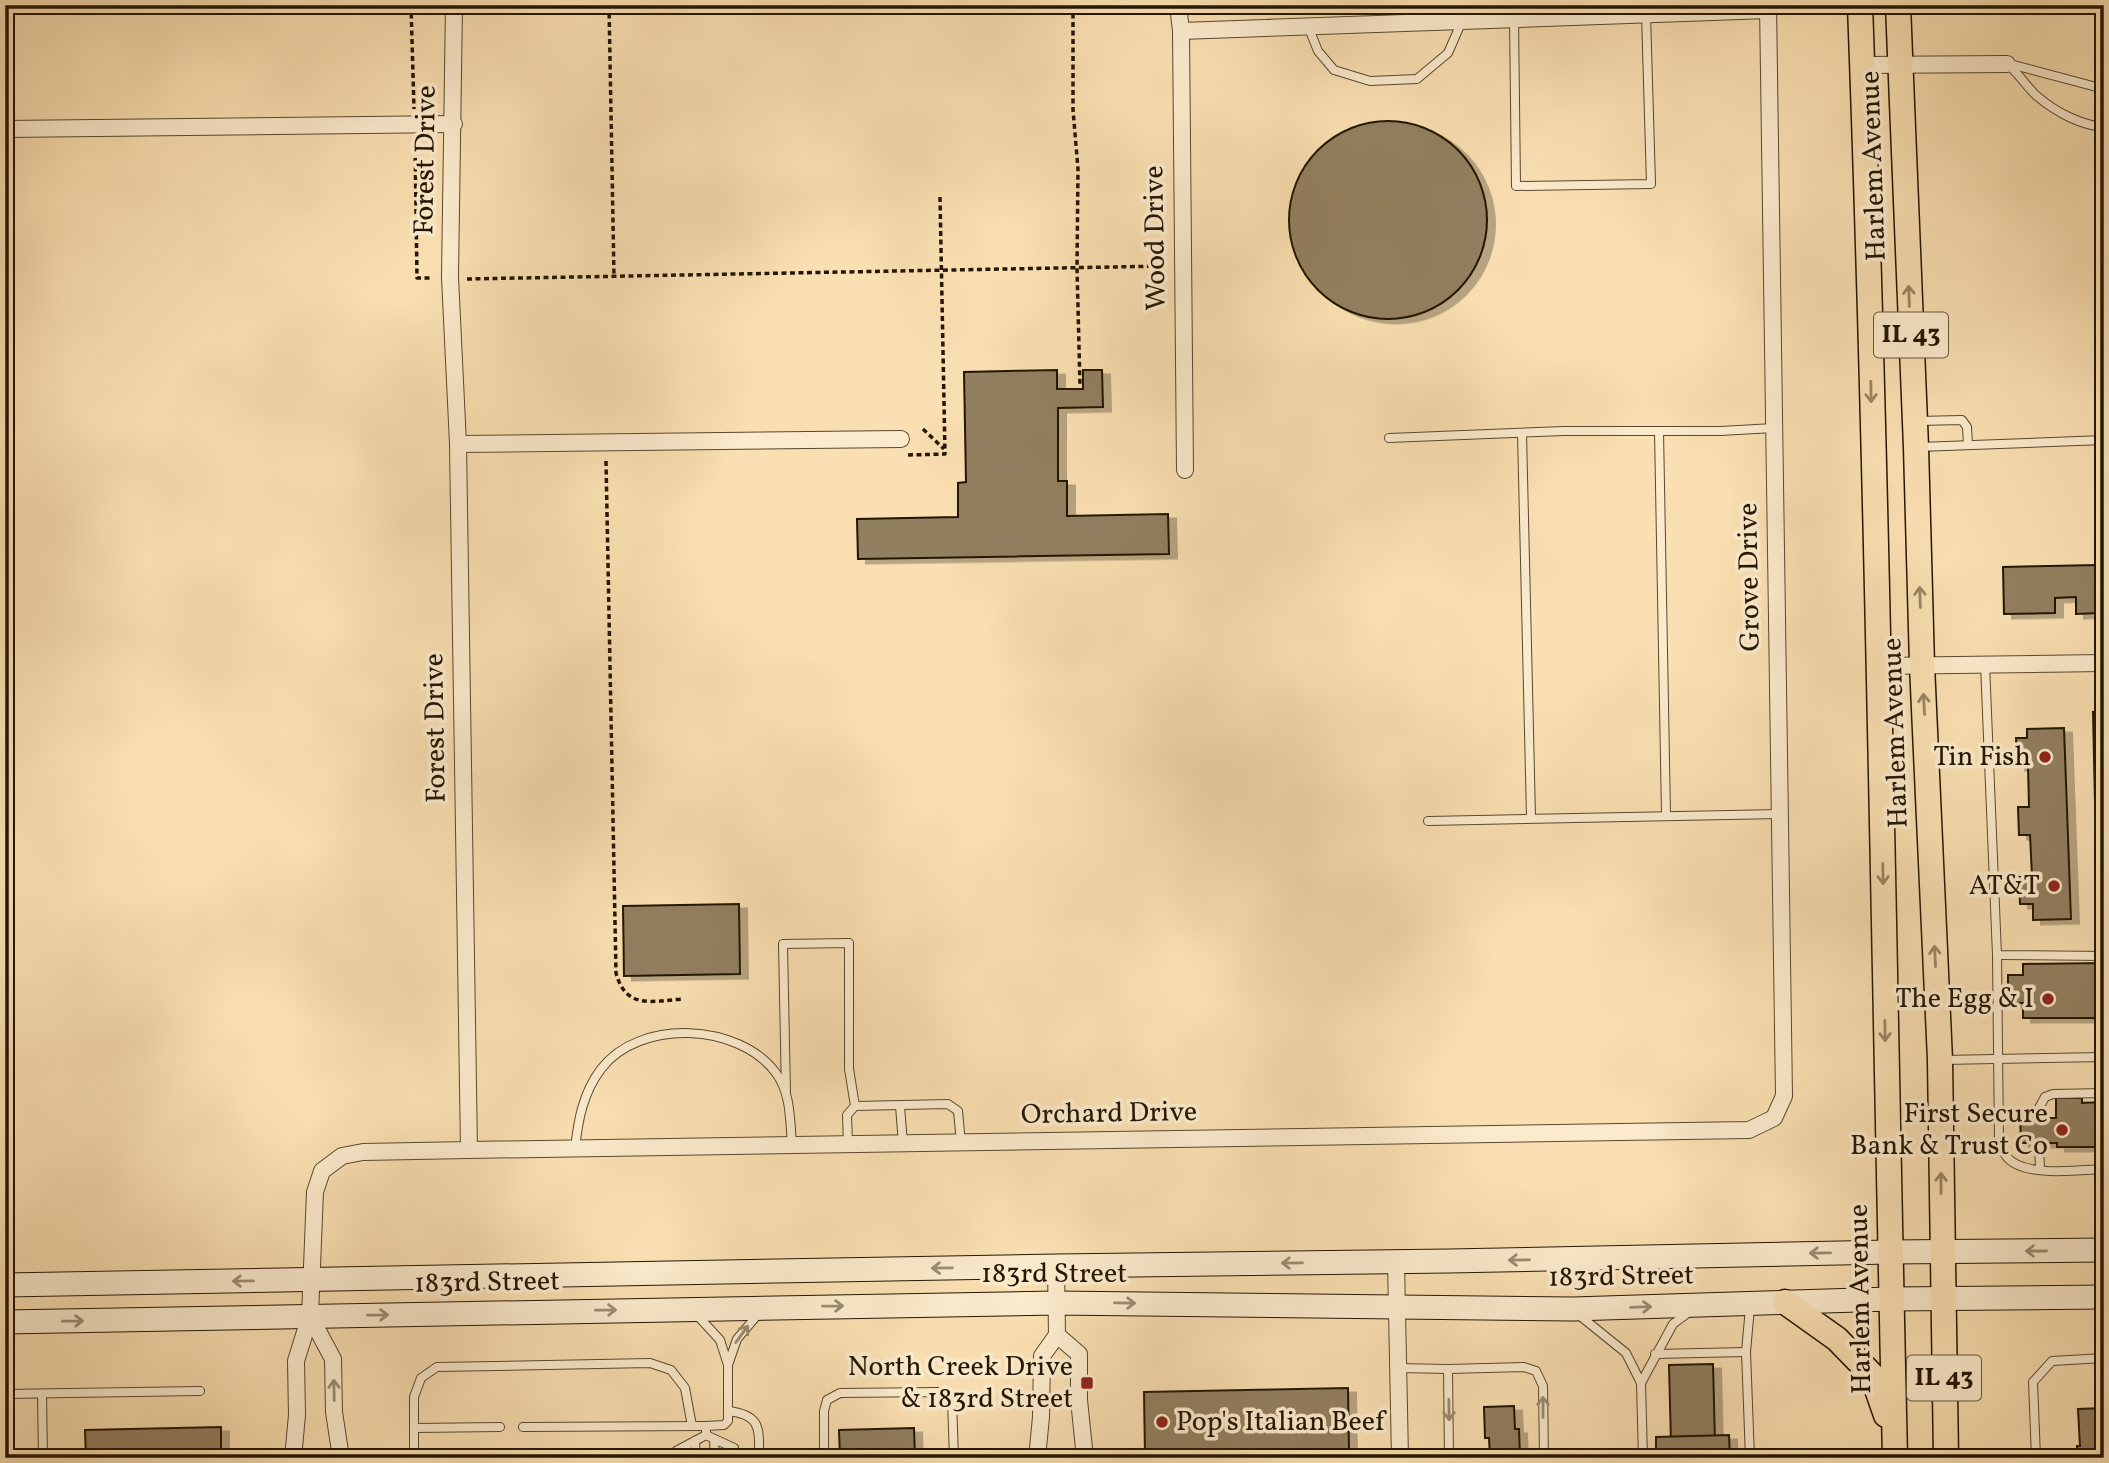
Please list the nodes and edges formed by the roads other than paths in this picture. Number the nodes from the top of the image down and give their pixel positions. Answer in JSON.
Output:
{"nodes":[{"id":1,"x":454,"y":5,"type":"edge"},
{"id":2,"x":1178,"y":5,"type":"edge"},
{"id":3,"x":1860,"y":5,"type":"edge"},
{"id":4,"x":1898,"y":5,"type":"edge"},
{"id":5,"x":1768,"y":8,"type":"edge"},
{"id":6,"x":1646,"y":14,"type":"junction"},
{"id":7,"x":1514,"y":19,"type":"junction"},
{"id":8,"x":1462,"y":21,"type":"junction"},
{"id":9,"x":1308,"y":26,"type":"junction"},
{"id":10,"x":1181,"y":31,"type":"junction"},
{"id":11,"x":1899,"y":64,"type":"junction"},
{"id":12,"x":2007,"y":64,"type":"junction"},
{"id":13,"x":1863,"y":65,"type":"junction"},
{"id":14,"x":2104,"y":89,"type":"edge"},
{"id":15,"x":454,"y":124,"type":"junction"},
{"id":16,"x":2104,"y":127,"type":"edge"},
{"id":17,"x":5,"y":128,"type":"edge"},
{"id":18,"x":1914,"y":421,"type":"junction"},
{"id":19,"x":1774,"y":428,"type":"junction"},
{"id":20,"x":1659,"y":431,"type":"junction"},
{"id":21,"x":1522,"y":433,"type":"junction"},
{"id":22,"x":1389,"y":438,"type":"dead end"},
{"id":23,"x":2104,"y":440,"type":"edge"},
{"id":24,"x":458,"y":444,"type":"junction"},
{"id":25,"x":1968,"y":445,"type":"junction"},
{"id":26,"x":899,"y":447,"type":"road end"},
{"id":27,"x":1916,"y":447,"type":"junction"},
{"id":28,"x":1185,"y":470,"type":"dead end"},
{"id":29,"x":2104,"y":663,"type":"edge"},
{"id":30,"x":1985,"y":664,"type":"junction"},
{"id":31,"x":1922,"y":665,"type":"junction"},
{"id":32,"x":1879,"y":666,"type":"junction"},
{"id":33,"x":1780,"y":814,"type":"junction"},
{"id":34,"x":1666,"y":815,"type":"junction"},
{"id":35,"x":1531,"y":817,"type":"junction"},
{"id":36,"x":1428,"y":821,"type":"dead end"},
{"id":37,"x":1997,"y":956,"type":"junction"},
{"id":38,"x":2104,"y":956,"type":"edge"},
{"id":39,"x":1997,"y":1057,"type":"junction"},
{"id":40,"x":2104,"y":1057,"type":"edge"},
{"id":41,"x":1940,"y":1060,"type":"junction"},
{"id":42,"x":786,"y":1093,"type":"junction"},
{"id":43,"x":2104,"y":1093,"type":"edge"},
{"id":44,"x":900,"y":1105,"type":"junction"},
{"id":45,"x":855,"y":1106,"type":"junction"},
{"id":46,"x":2039,"y":1118,"type":"dead end"},
{"id":47,"x":1749,"y":1130,"type":"joint"},
{"id":48,"x":903,"y":1143,"type":"junction"},
{"id":49,"x":961,"y":1143,"type":"junction"},
{"id":50,"x":2039,"y":1143,"type":"dead end"},
{"id":51,"x":848,"y":1144,"type":"junction"},
{"id":52,"x":792,"y":1146,"type":"junction"},
{"id":53,"x":575,"y":1149,"type":"junction"},
{"id":54,"x":469,"y":1150,"type":"junction"},
{"id":55,"x":2104,"y":1169,"type":"edge"},
{"id":56,"x":2040,"y":1170,"type":"junction"},
{"id":57,"x":2104,"y":1250,"type":"edge"},
{"id":58,"x":1889,"y":1252,"type":"junction"},
{"id":59,"x":1941,"y":1252,"type":"junction"},
{"id":60,"x":1396,"y":1262,"type":"junction"},
{"id":61,"x":1056,"y":1266,"type":"junction"},
{"id":62,"x":312,"y":1280,"type":"junction"},
{"id":63,"x":5,"y":1285,"type":"edge"},
{"id":64,"x":2102,"y":1297,"type":"edge"},
{"id":65,"x":1942,"y":1298,"type":"junction"},
{"id":66,"x":1890,"y":1299,"type":"junction"},
{"id":67,"x":1056,"y":1303,"type":"junction"},
{"id":68,"x":1751,"y":1303,"type":"junction"},
{"id":69,"x":1785,"y":1303,"type":"junction"},
{"id":70,"x":1396,"y":1306,"type":"junction"},
{"id":71,"x":1697,"y":1306,"type":"junction"},
{"id":72,"x":764,"y":1307,"type":"junction"},
{"id":73,"x":692,"y":1309,"type":"junction"},
{"id":74,"x":1573,"y":1309,"type":"junction"},
{"id":75,"x":310,"y":1316,"type":"junction"},
{"id":76,"x":2104,"y":1320,"type":"edge"},
{"id":77,"x":5,"y":1322,"type":"edge"},
{"id":78,"x":1057,"y":1335,"type":"junction"},
{"id":79,"x":1746,"y":1352,"type":"junction"},
{"id":80,"x":1655,"y":1354,"type":"junction"},
{"id":81,"x":2104,"y":1358,"type":"edge"},
{"id":82,"x":728,"y":1365,"type":"junction"},
{"id":83,"x":1398,"y":1368,"type":"junction"},
{"id":84,"x":1448,"y":1368,"type":"junction"},
{"id":85,"x":1641,"y":1383,"type":"junction"},
{"id":86,"x":200,"y":1391,"type":"dead end"},
{"id":87,"x":5,"y":1394,"type":"edge"},
{"id":88,"x":42,"y":1394,"type":"junction"},
{"id":89,"x":728,"y":1411,"type":"junction"},
{"id":90,"x":692,"y":1426,"type":"junction"},
{"id":91,"x":500,"y":1427,"type":"dead end"},
{"id":92,"x":523,"y":1427,"type":"dead end"},
{"id":93,"x":414,"y":1428,"type":"junction"},
{"id":94,"x":706,"y":1431,"type":"junction"},
{"id":95,"x":715,"y":1439,"type":"junction"},
{"id":96,"x":695,"y":1441,"type":"junction"},
{"id":97,"x":1894,"y":1446,"type":"edge"},
{"id":98,"x":43,"y":1458,"type":"edge"},
{"id":99,"x":293,"y":1458,"type":"edge"},
{"id":100,"x":341,"y":1458,"type":"edge"},
{"id":101,"x":414,"y":1458,"type":"edge"},
{"id":102,"x":676,"y":1458,"type":"edge"},
{"id":103,"x":696,"y":1458,"type":"edge"},
{"id":104,"x":715,"y":1458,"type":"edge"},
{"id":105,"x":734,"y":1458,"type":"edge"},
{"id":106,"x":759,"y":1458,"type":"edge"},
{"id":107,"x":824,"y":1458,"type":"edge"},
{"id":108,"x":954,"y":1458,"type":"edge"},
{"id":109,"x":1037,"y":1458,"type":"edge"},
{"id":110,"x":1085,"y":1458,"type":"edge"},
{"id":111,"x":1400,"y":1458,"type":"edge"},
{"id":112,"x":1449,"y":1458,"type":"edge"},
{"id":113,"x":1544,"y":1458,"type":"edge"},
{"id":114,"x":1643,"y":1458,"type":"edge"},
{"id":115,"x":1750,"y":1458,"type":"edge"},
{"id":116,"x":1946,"y":1458,"type":"edge"},
{"id":117,"x":2036,"y":1458,"type":"edge"}],
"edges":[{"from":1,"to":15,"type":"street","name":"Forest Drive"},
{"from":2,"to":10,"type":"street","name":"Wood Drive"},
{"from":3,"to":13,"type":"main road","name":"Harlem Avenue","number":"IL 43"},
{"from":4,"to":11,"type":"main road","name":"Harlem Avenue","number":"IL 43"},
{"from":5,"to":6,"type":"street"},
{"from":5,"to":19,"type":"street","name":"Grove Drive"},
{"from":6,"to":7,"type":"street"},
{"from":6,"to":7,"type":"lane"},
{"from":7,"to":8,"type":"street"},
{"from":8,"to":9,"type":"street"},
{"from":8,"to":9,"type":"lane"},
{"from":9,"to":10,"type":"street"},
{"from":10,"to":28,"type":"street","name":"Wood Drive"},
{"from":11,"to":12,"type":"street"},
{"from":11,"to":13,"type":"street"},
{"from":18,"to":11,"type":"main road","name":"Harlem Avenue","number":"IL 43","one_way":true},
{"from":12,"to":14,"type":"lane"},
{"from":12,"to":16,"type":"lane"},
{"from":13,"to":32,"type":"main road","name":"Harlem Avenue","number":"IL 43","one_way":true},
{"from":15,"to":17,"type":"street"},
{"from":15,"to":24,"type":"street","name":"Forest Drive"},
{"from":18,"to":25,"type":"lane"},
{"from":18,"to":27,"type":"main road","name":"Harlem Avenue","number":"IL 43"},
{"from":19,"to":20,"type":"lane"},
{"from":19,"to":33,"type":"street","name":"Grove Drive"},
{"from":20,"to":21,"type":"lane"},
{"from":20,"to":34,"type":"lane"},
{"from":21,"to":22,"type":"lane"},
{"from":21,"to":35,"type":"lane"},
{"from":23,"to":25,"type":"lane"},
{"from":24,"to":26,"type":"street"},
{"from":24,"to":54,"type":"street","name":"Forest Drive"},
{"from":25,"to":27,"type":"lane"},
{"from":31,"to":27,"type":"main road","name":"Harlem Avenue","number":"IL 43","one_way":true},
{"from":29,"to":30,"type":"street"},
{"from":30,"to":31,"type":"street"},
{"from":30,"to":37,"type":"lane"},
{"from":31,"to":32,"type":"street"},
{"from":41,"to":31,"type":"main road","name":"Harlem Avenue","number":"IL 43","one_way":true},
{"from":32,"to":58,"type":"main road","name":"Harlem Avenue","number":"IL 43","one_way":true},
{"from":33,"to":34,"type":"lane"},
{"from":33,"to":47,"type":"street","name":"Grove Drive"},
{"from":34,"to":35,"type":"lane"},
{"from":35,"to":36,"type":"lane"},
{"from":37,"to":38,"type":"lane"},
{"from":37,"to":39,"type":"lane"},
{"from":39,"to":40,"type":"lane"},
{"from":39,"to":41,"type":"lane"},
{"from":39,"to":56,"type":"lane"},
{"from":59,"to":41,"type":"main road","name":"Harlem Avenue","number":"IL 43","one_way":true},
{"from":42,"to":45,"type":"lane"},
{"from":42,"to":52,"type":"lane"},
{"from":42,"to":53,"type":"lane"},
{"from":43,"to":46,"type":"lane"},
{"from":44,"to":45,"type":"lane"},
{"from":44,"to":48,"type":"lane"},
{"from":44,"to":49,"type":"lane"},
{"from":45,"to":51,"type":"lane"},
{"from":47,"to":49,"type":"street","name":"Orchard Drive"},
{"from":48,"to":49,"type":"street","name":"Orchard Drive"},
{"from":48,"to":51,"type":"street","name":"Orchard Drive"},
{"from":50,"to":56,"type":"lane"},
{"from":51,"to":52,"type":"street","name":"Orchard Drive"},
{"from":52,"to":53,"type":"street","name":"Orchard Drive"},
{"from":53,"to":54,"type":"street","name":"Orchard Drive"},
{"from":54,"to":62,"type":"street"},
{"from":55,"to":56,"type":"lane"},
{"from":57,"to":59,"type":"street","name":"183rd Street","one_way":true},
{"from":58,"to":59,"type":"street","name":"183rd Street"},
{"from":58,"to":60,"type":"street","name":"183rd Street","one_way":true},
{"from":58,"to":66,"type":"main road","name":"Harlem Avenue","number":"IL 43"},
{"from":59,"to":65,"type":"main road","name":"Harlem Avenue","number":"IL 43"},
{"from":60,"to":61,"type":"street","name":"183rd Street","one_way":true},
{"from":60,"to":70,"type":"street"},
{"from":61,"to":62,"type":"street","name":"183rd Street","one_way":true},
{"from":61,"to":67,"type":"street"},
{"from":62,"to":63,"type":"street","name":"183rd Street","one_way":true},
{"from":62,"to":75,"type":"street"},
{"from":64,"to":65,"type":"street","name":"183rd Street"},
{"from":64,"to":76,"type":"lane"},
{"from":65,"to":66,"type":"street","name":"183rd Street"},
{"from":65,"to":116,"type":"main road","name":"Harlem Avenue","number":"IL 43"},
{"from":66,"to":69,"type":"street","name":"183rd Street"},
{"from":66,"to":97,"type":"main road","name":"Harlem Avenue","number":"IL 43"},
{"from":67,"to":70,"type":"street","name":"183rd Street","one_way":true},
{"from":72,"to":67,"type":"street","name":"183rd Street","one_way":true},
{"from":67,"to":78,"type":"street"},
{"from":68,"to":69,"type":"street","name":"183rd Street"},
{"from":68,"to":71,"type":"street","name":"183rd Street"},
{"from":68,"to":79,"type":"lane"},
{"from":69,"to":97,"type":"main road"},
{"from":70,"to":74,"type":"street","name":"183rd Street"},
{"from":70,"to":83,"type":"street"},
{"from":74,"to":71,"type":"street","name":"183rd Street","one_way":true},
{"from":71,"to":80,"type":"lane"},
{"from":72,"to":73,"type":"street","name":"183rd Street"},
{"from":82,"to":72,"type":"lane","one_way":true},
{"from":75,"to":73,"type":"street","name":"183rd Street","one_way":true},
{"from":73,"to":82,"type":"lane"},
{"from":74,"to":85,"type":"lane"},
{"from":77,"to":75,"type":"street","name":"183rd Street","one_way":true},
{"from":75,"to":99,"type":"street"},
{"from":100,"to":75,"type":"street","one_way":true},
{"from":78,"to":109,"type":"street"},
{"from":78,"to":110,"type":"street"},
{"from":79,"to":80,"type":"lane"},
{"from":79,"to":115,"type":"lane"},
{"from":80,"to":85,"type":"lane"},
{"from":81,"to":117,"type":"lane"},
{"from":82,"to":89,"type":"lane"},
{"from":83,"to":84,"type":"lane"},
{"from":83,"to":111,"type":"street"},
{"from":84,"to":112,"type":"lane","one_way":true},
{"from":113,"to":84,"type":"lane","one_way":true},
{"from":85,"to":114,"type":"lane"},
{"from":86,"to":88,"type":"lane"},
{"from":87,"to":88,"type":"lane"},
{"from":88,"to":98,"type":"lane"},
{"from":89,"to":94,"type":"lane"},
{"from":89,"to":106,"type":"lane"},
{"from":90,"to":92,"type":"lane"},
{"from":90,"to":93,"type":"lane"},
{"from":90,"to":94,"type":"lane"},
{"from":91,"to":93,"type":"lane"},
{"from":93,"to":101,"type":"lane"},
{"from":94,"to":95,"type":"lane"},
{"from":94,"to":96,"type":"lane"},
{"from":95,"to":104,"type":"lane"},
{"from":95,"to":105,"type":"lane"},
{"from":96,"to":102,"type":"lane"},
{"from":96,"to":103,"type":"lane"},
{"from":107,"to":108,"type":"lane"}]}
